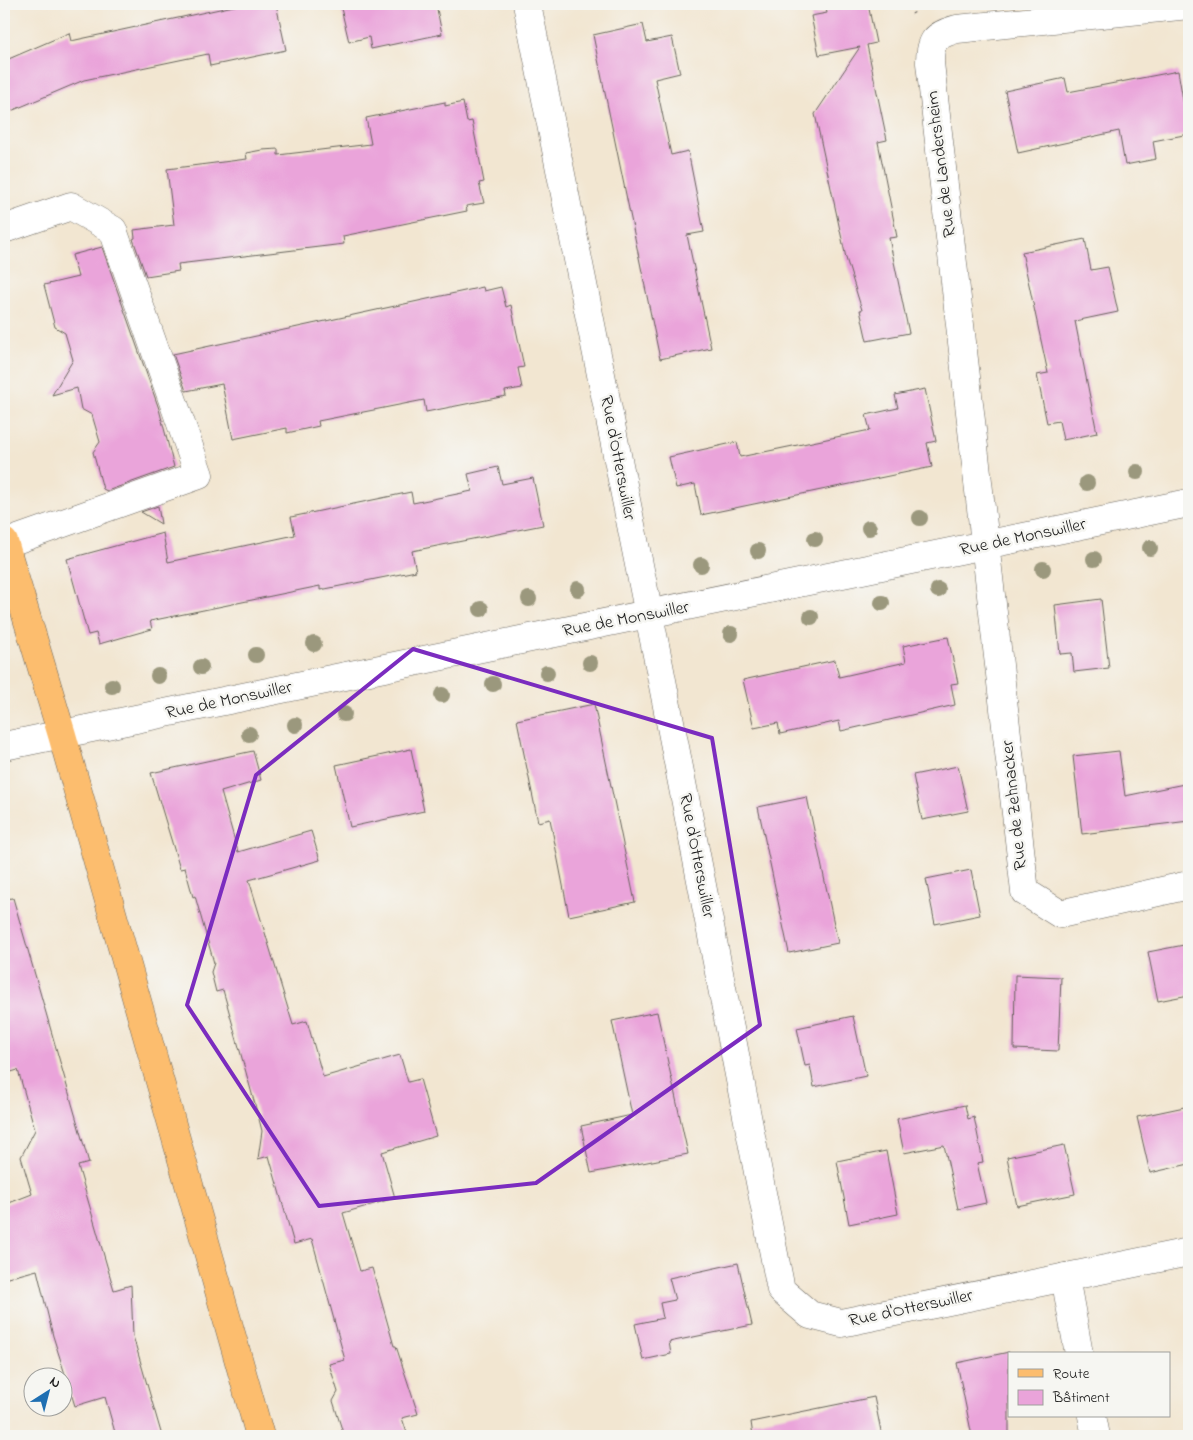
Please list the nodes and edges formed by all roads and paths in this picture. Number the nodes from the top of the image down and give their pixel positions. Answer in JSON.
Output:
{"nodes":[{"id":1,"x":526,"y":4,"type":"edge"},
{"id":2,"x":1189,"y":5,"type":"edge"},
{"id":3,"x":4,"y":229,"type":"edge"},
{"id":4,"x":1189,"y":503,"type":"edge"},
{"id":5,"x":4,"y":543,"type":"edge"},
{"id":6,"x":984,"y":546,"type":"junction"},
{"id":7,"x":648,"y":615,"type":"junction"},
{"id":8,"x":62,"y":735,"type":"junction"},
{"id":9,"x":4,"y":746,"type":"edge"},
{"id":10,"x":1189,"y":886,"type":"edge"},
{"id":11,"x":1189,"y":1252,"type":"edge"},
{"id":12,"x":1065,"y":1277,"type":"junction"},
{"id":13,"x":1079,"y":1352,"type":"edge"},
{"id":14,"x":1092,"y":1418,"type":"edge"},
{"id":15,"x":260,"y":1436,"type":"edge"},
{"id":16,"x":1096,"y":1436,"type":"edge"}],
"edges":[{"from":1,"to":7,"type":"street","name":"Rue d'Otterswiller"},
{"from":2,"to":6,"type":"street","name":"Rue de Landersheim"},
{"from":3,"to":5,"type":"street"},
{"from":4,"to":6,"type":"street","name":"Rue de Monswiller"},
{"from":5,"to":8,"type":"main road"},
{"from":6,"to":7,"type":"street","name":"Rue de Monswiller"},
{"from":6,"to":10,"type":"street","name":"Rue de Zehnacker"},
{"from":7,"to":8,"type":"street","name":"Rue de Monswiller"},
{"from":7,"to":12,"type":"street","name":"Rue d'Otterswiller"},
{"from":8,"to":9,"type":"street","name":"Rue de Monswiller"},
{"from":8,"to":15,"type":"main road"},
{"from":11,"to":12,"type":"street","name":"Rue d'Otterswiller"},
{"from":12,"to":13,"type":"street"},
{"from":14,"to":16,"type":"street"}]}
